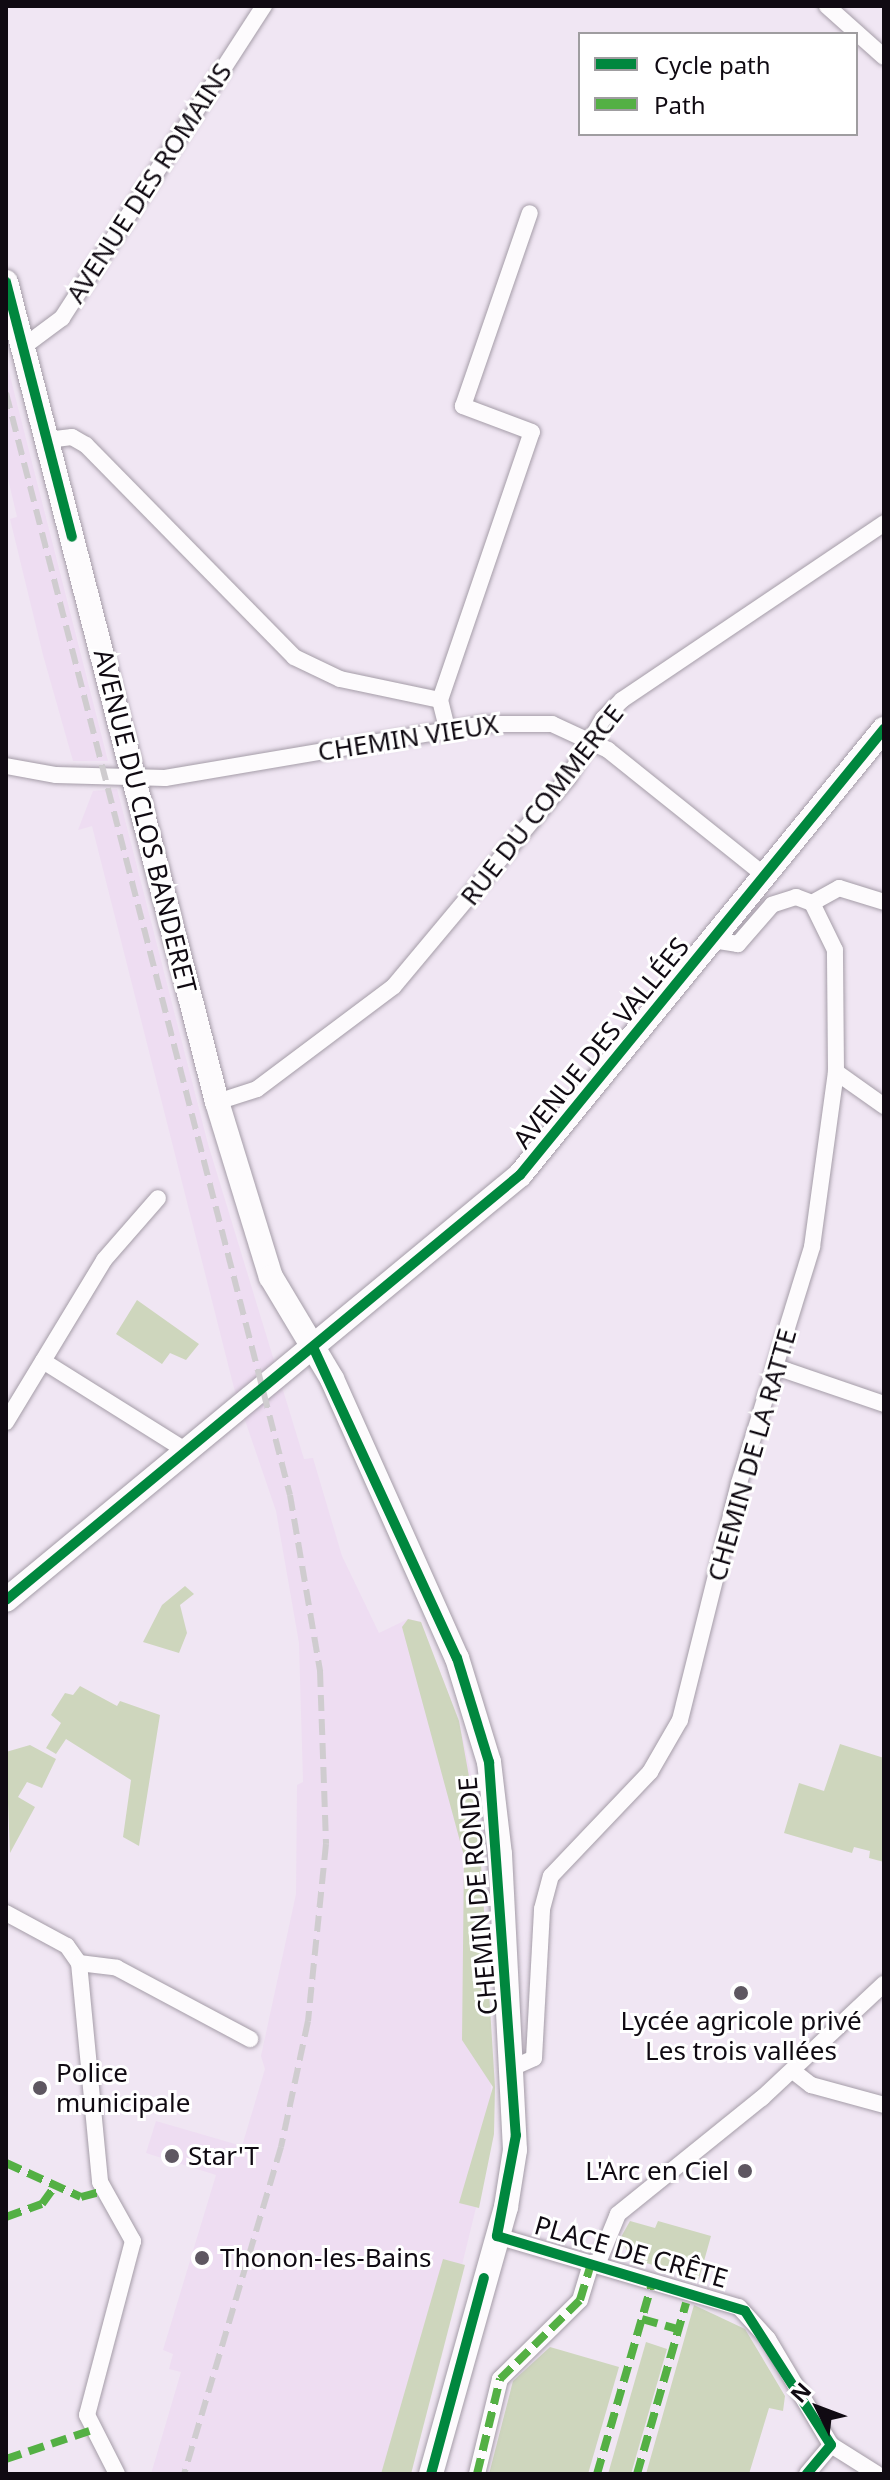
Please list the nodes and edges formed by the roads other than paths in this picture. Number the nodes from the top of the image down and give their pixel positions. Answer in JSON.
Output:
{"nodes":[{"id":1,"x":264,"y":6,"type":"edge"},
{"id":2,"x":827,"y":6,"type":"edge"},
{"id":3,"x":856,"y":32,"type":"edge"},
{"id":4,"x":858,"y":34,"type":"edge"},
{"id":5,"x":884,"y":57,"type":"edge"},
{"id":6,"x":530,"y":213,"type":"dead end"},
{"id":7,"x":6,"y":282,"type":"edge"},
{"id":8,"x":23,"y":347,"type":"junction"},
{"id":9,"x":47,"y":440,"type":"junction"},
{"id":10,"x":884,"y":523,"type":"edge"},
{"id":11,"x":440,"y":700,"type":"junction"},
{"id":12,"x":447,"y":729,"type":"junction"},
{"id":13,"x":884,"y":729,"type":"edge"},
{"id":14,"x":592,"y":741,"type":"junction"},
{"id":15,"x":6,"y":766,"type":"edge"},
{"id":16,"x":134,"y":775,"type":"junction"},
{"id":17,"x":764,"y":875,"type":"junction"},
{"id":18,"x":884,"y":902,"type":"edge"},
{"id":19,"x":812,"y":903,"type":"junction"},
{"id":20,"x":714,"y":940,"type":"junction"},
{"id":21,"x":836,"y":1072,"type":"junction"},
{"id":22,"x":217,"y":1102,"type":"junction"},
{"id":23,"x":884,"y":1106,"type":"edge"},
{"id":24,"x":158,"y":1198,"type":"dead end"},
{"id":25,"x":313,"y":1347,"type":"junction"},
{"id":26,"x":43,"y":1361,"type":"junction"},
{"id":27,"x":776,"y":1367,"type":"junction"},
{"id":28,"x":884,"y":1404,"type":"edge"},
{"id":29,"x":6,"y":1422,"type":"edge"},
{"id":30,"x":188,"y":1452,"type":"junction"},
{"id":31,"x":6,"y":1600,"type":"edge"},
{"id":32,"x":6,"y":1913,"type":"edge"},
{"id":33,"x":79,"y":1963,"type":"junction"},
{"id":34,"x":884,"y":1984,"type":"edge"},
{"id":35,"x":250,"y":2039,"type":"dead end"},
{"id":36,"x":512,"y":2068,"type":"junction"},
{"id":37,"x":793,"y":2071,"type":"junction"},
{"id":38,"x":884,"y":2105,"type":"edge"},
{"id":39,"x":497,"y":2236,"type":"junction"},
{"id":40,"x":594,"y":2264,"type":"junction"},
{"id":41,"x":831,"y":2445,"type":"junction"},
{"id":42,"x":117,"y":2474,"type":"edge"},
{"id":43,"x":431,"y":2474,"type":"edge"},
{"id":44,"x":477,"y":2474,"type":"edge"},
{"id":45,"x":807,"y":2474,"type":"edge"},
{"id":46,"x":877,"y":2474,"type":"edge"}],
"edges":[{"from":1,"to":8,"type":"street","name":"AVENUE DES ROMAINS"},
{"from":2,"to":3,"type":"street"},
{"from":4,"to":5,"type":"street"},
{"from":6,"to":11,"type":"street"},
{"from":7,"to":8,"type":"main road","name":"AVENUE DU CLOS BANDERET"},
{"from":8,"to":9,"type":"main road","name":"AVENUE DU CLOS BANDERET"},
{"from":9,"to":11,"type":"street"},
{"from":9,"to":16,"type":"main road","name":"AVENUE DU CLOS BANDERET"},
{"from":10,"to":14,"type":"street","name":"RUE DU COMMERCE"},
{"from":11,"to":12,"type":"street"},
{"from":12,"to":14,"type":"street","name":"CHEMIN VIEUX"},
{"from":12,"to":16,"type":"street","name":"CHEMIN VIEUX"},
{"from":13,"to":17,"type":"main road","name":"AVENUE DES VALLÉES"},
{"from":14,"to":17,"type":"street","name":"CHEMIN VIEUX"},
{"from":14,"to":22,"type":"street","name":"RUE DU COMMERCE"},
{"from":15,"to":16,"type":"street","name":"CHEMIN VIEUX"},
{"from":16,"to":22,"type":"main road","name":"AVENUE DU CLOS BANDERET"},
{"from":17,"to":20,"type":"main road","name":"AVENUE DES VALLÉES"},
{"from":18,"to":19,"type":"street"},
{"from":19,"to":20,"type":"street"},
{"from":19,"to":21,"type":"street","name":"CHEMIN DE LA RATTE"},
{"from":20,"to":25,"type":"main road","name":"AVENUE DES VALLÉES"},
{"from":21,"to":23,"type":"street"},
{"from":21,"to":27,"type":"street","name":"CHEMIN DE LA RATTE"},
{"from":22,"to":25,"type":"main road","name":"AVENUE DU CLOS BANDERET"},
{"from":24,"to":26,"type":"street"},
{"from":25,"to":30,"type":"main road","name":"AVENUE DES VALLÉES"},
{"from":25,"to":36,"type":"main road","name":"CHEMIN DE RONDE"},
{"from":26,"to":29,"type":"street"},
{"from":26,"to":30,"type":"street"},
{"from":27,"to":28,"type":"street"},
{"from":27,"to":36,"type":"street","name":"CHEMIN DE LA RATTE"},
{"from":30,"to":31,"type":"main road","name":"AVENUE DES VALLÉES"},
{"from":32,"to":33,"type":"street"},
{"from":33,"to":35,"type":"street"},
{"from":33,"to":42,"type":"street"},
{"from":34,"to":37,"type":"street"},
{"from":36,"to":39,"type":"main road","name":"CHEMIN DE RONDE"},
{"from":37,"to":38,"type":"street"},
{"from":37,"to":40,"type":"street"},
{"from":39,"to":40,"type":"street","name":"PLACE DE CRÊTE"},
{"from":39,"to":43,"type":"main road","name":"CHEMIN DE RONDE"},
{"from":40,"to":41,"type":"street","name":"PLACE DE CRÊTE"},
{"from":40,"to":44,"type":"street","name":"PLACE DE CRÊTE"},
{"from":41,"to":45,"type":"street"},
{"from":41,"to":46,"type":"street"}]}
